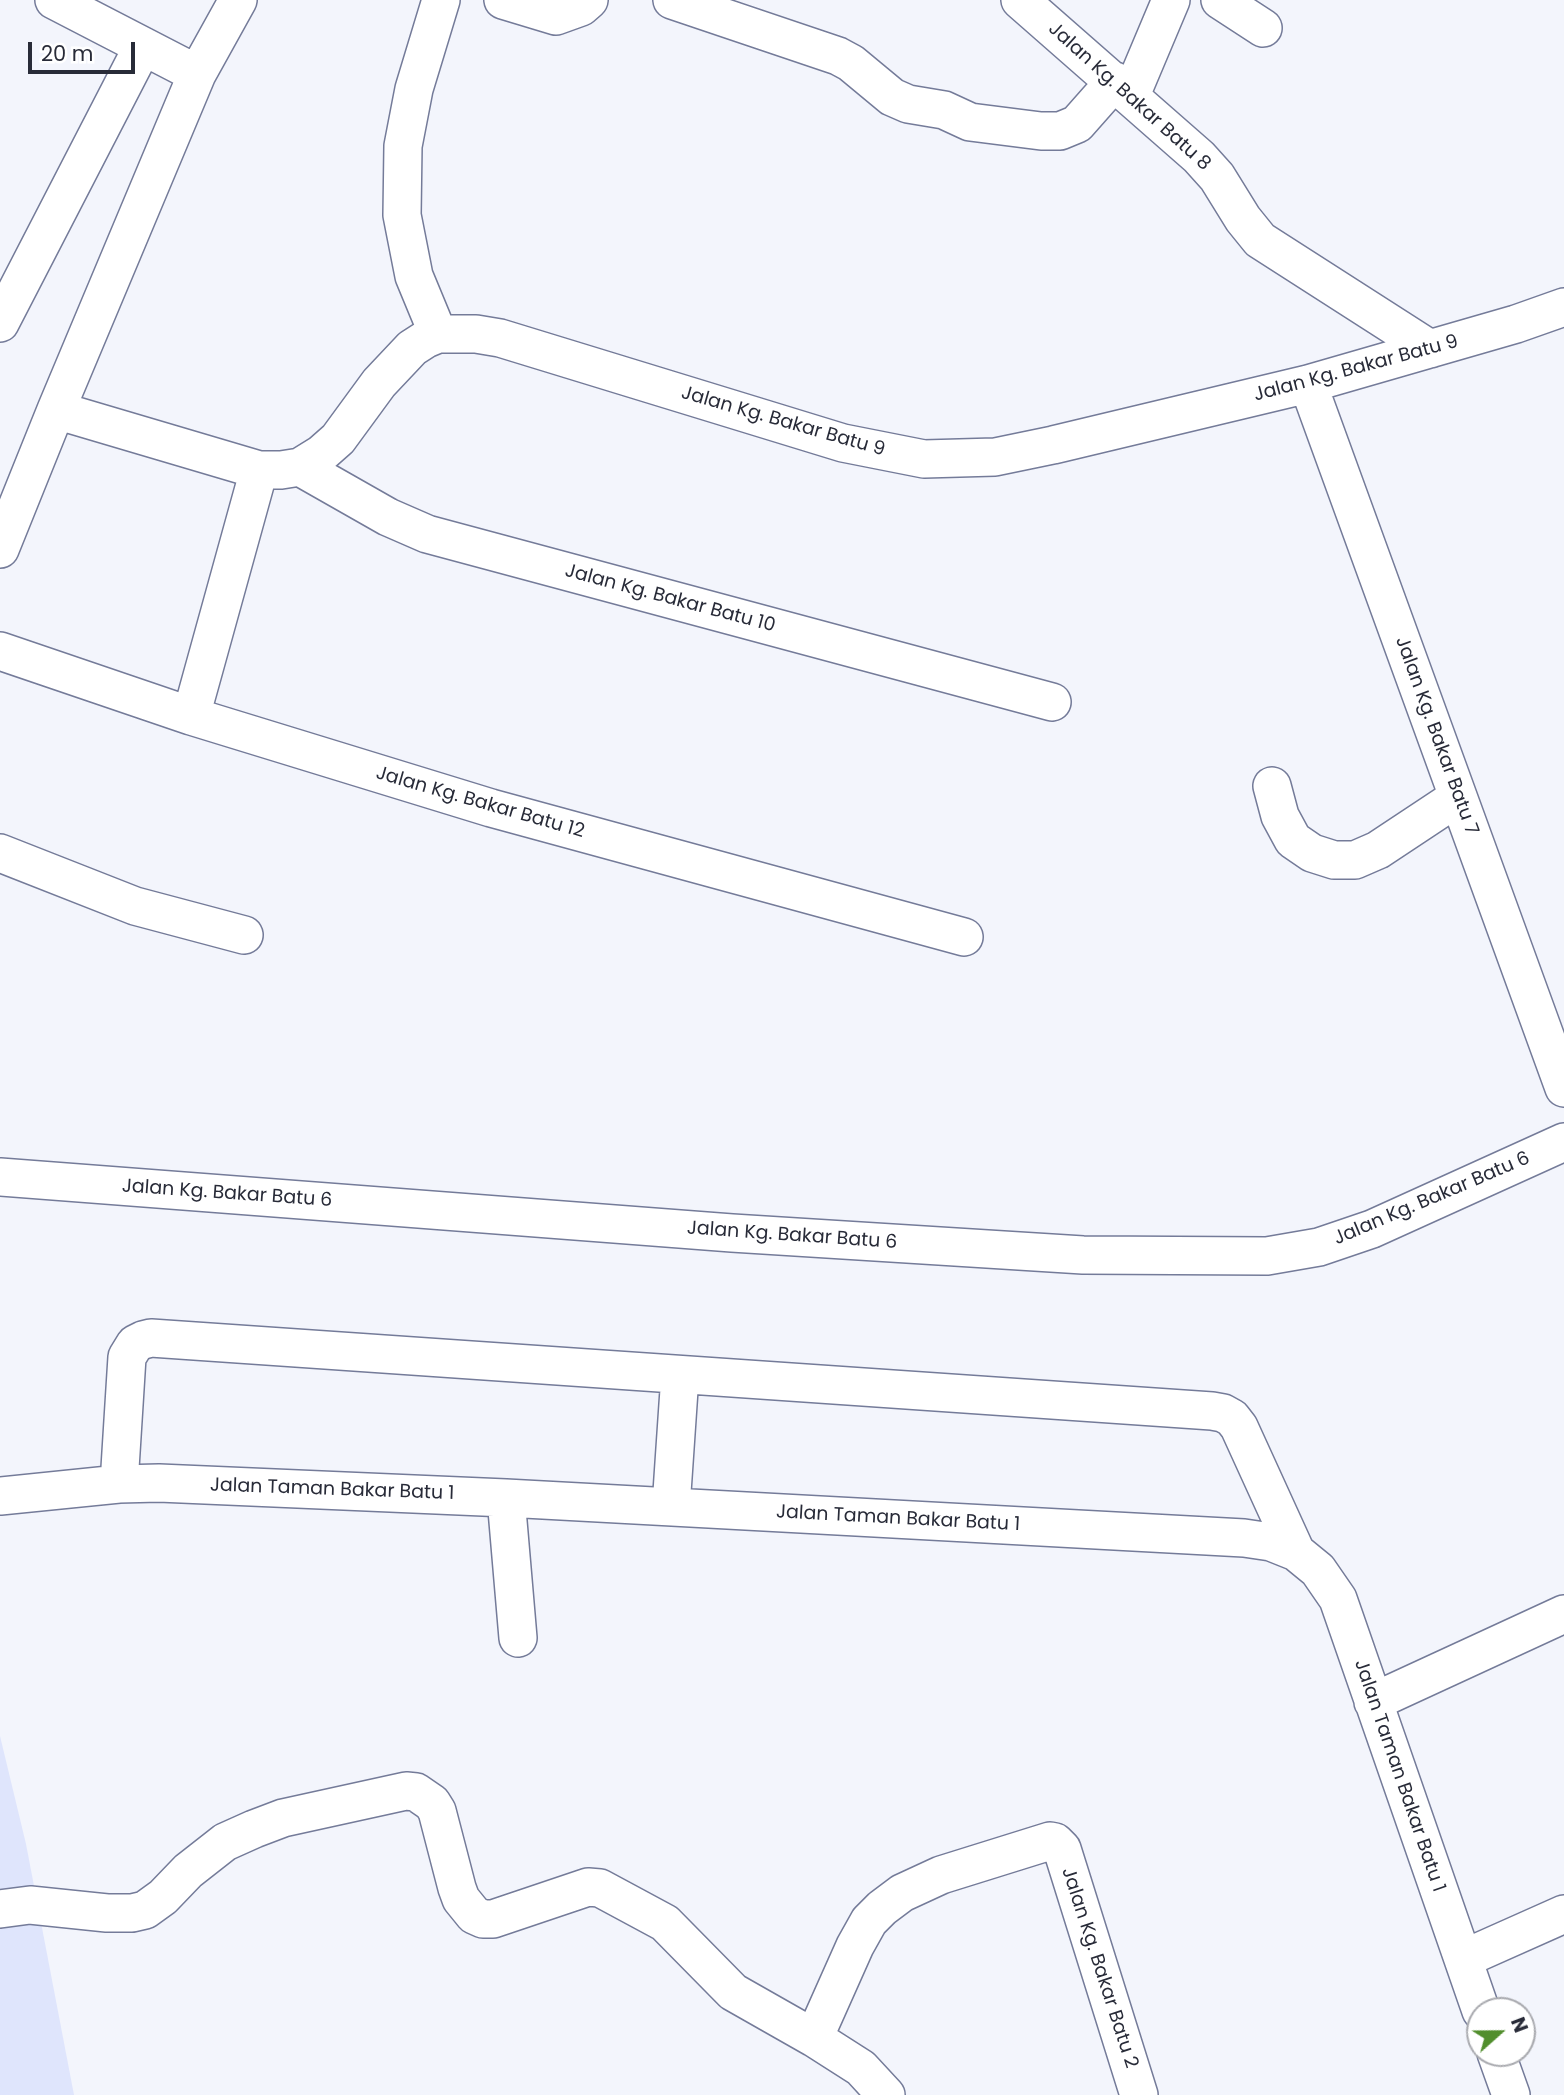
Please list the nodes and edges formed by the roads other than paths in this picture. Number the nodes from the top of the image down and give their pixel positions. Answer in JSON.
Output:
{"nodes":[{"id":1,"x":54,"y":0,"type":"edge"},
{"id":2,"x":238,"y":0,"type":"edge"},
{"id":3,"x":441,"y":0,"type":"edge"},
{"id":4,"x":503,"y":0,"type":"edge"},
{"id":5,"x":589,"y":0,"type":"edge"},
{"id":6,"x":672,"y":0,"type":"edge"},
{"id":7,"x":1020,"y":0,"type":"edge"},
{"id":8,"x":1171,"y":0,"type":"edge"},
{"id":9,"x":1220,"y":0,"type":"edge"},
{"id":10,"x":1264,"y":28,"type":"dead end"},
{"id":11,"x":142,"y":46,"type":"junction"},
{"id":12,"x":197,"y":74,"type":"junction"},
{"id":13,"x":1123,"y":88,"type":"junction"},
{"id":14,"x":1564,"y":307,"type":"edge"},
{"id":15,"x":0,"y":323,"type":"edge"},
{"id":16,"x":438,"y":334,"type":"junction"},
{"id":17,"x":1430,"y":349,"type":"junction"},
{"id":18,"x":1308,"y":384,"type":"junction"},
{"id":19,"x":56,"y":410,"type":"junction"},
{"id":20,"x":300,"y":467,"type":"junction"},
{"id":21,"x":259,"y":470,"type":"junction"},
{"id":22,"x":0,"y":549,"type":"edge"},
{"id":23,"x":0,"y":651,"type":"edge"},
{"id":24,"x":1052,"y":702,"type":"dead end"},
{"id":25,"x":191,"y":716,"type":"junction"},
{"id":26,"x":1272,"y":786,"type":"dead end"},
{"id":27,"x":1458,"y":797,"type":"junction"},
{"id":28,"x":0,"y":853,"type":"edge"},
{"id":29,"x":244,"y":935,"type":"dead end"},
{"id":30,"x":964,"y":937,"type":"dead end"},
{"id":31,"x":1564,"y":1088,"type":"edge"},
{"id":32,"x":1564,"y":1142,"type":"edge"},
{"id":33,"x":0,"y":1177,"type":"edge"},
{"id":34,"x":680,"y":1374,"type":"junction"},
{"id":35,"x":119,"y":1484,"type":"junction"},
{"id":36,"x":0,"y":1496,"type":"edge"},
{"id":37,"x":506,"y":1498,"type":"junction"},
{"id":38,"x":671,"y":1507,"type":"junction"},
{"id":39,"x":1296,"y":1552,"type":"junction"},
{"id":40,"x":1564,"y":1614,"type":"edge"},
{"id":41,"x":518,"y":1638,"type":"dead end"},
{"id":42,"x":1373,"y":1702,"type":"junction"},
{"id":43,"x":0,"y":1909,"type":"edge"},
{"id":44,"x":1564,"y":1914,"type":"edge"},
{"id":45,"x":1464,"y":1959,"type":"junction"},
{"id":46,"x":1476,"y":1997,"type":"edge"},
{"id":47,"x":814,"y":2038,"type":"junction"},
{"id":48,"x":1501,"y":2067,"type":"edge"},
{"id":49,"x":886,"y":2095,"type":"edge"},
{"id":50,"x":1139,"y":2095,"type":"edge"},
{"id":51,"x":1511,"y":2095,"type":"edge"}],
"edges":[{"from":1,"to":11,"type":"street"},
{"from":2,"to":12,"type":"street"},
{"from":3,"to":16,"type":"street"},
{"from":4,"to":5,"type":"street"},
{"from":6,"to":13,"type":"street"},
{"from":7,"to":13,"type":"street","name":"Jalan Kg. Bakar Batu 8"},
{"from":8,"to":13,"type":"street"},
{"from":9,"to":10,"type":"street"},
{"from":11,"to":12,"type":"street"},
{"from":11,"to":15,"type":"street"},
{"from":12,"to":19,"type":"street"},
{"from":13,"to":17,"type":"street","name":"Jalan Kg. Bakar Batu 8"},
{"from":14,"to":17,"type":"street","name":"Jalan Kg. Bakar Batu 9"},
{"from":16,"to":18,"type":"street","name":"Jalan Kg. Bakar Batu 9"},
{"from":16,"to":20,"type":"street"},
{"from":17,"to":18,"type":"street","name":"Jalan Kg. Bakar Batu 9"},
{"from":18,"to":27,"type":"street","name":"Jalan Kg. Bakar Batu 7"},
{"from":19,"to":21,"type":"street"},
{"from":19,"to":22,"type":"street"},
{"from":20,"to":21,"type":"street"},
{"from":20,"to":24,"type":"street","name":"Jalan Kg. Bakar Batu 10"},
{"from":21,"to":25,"type":"street"},
{"from":23,"to":25,"type":"street","name":"Jalan Kg. Bakar Batu 12"},
{"from":25,"to":30,"type":"street","name":"Jalan Kg. Bakar Batu 12"},
{"from":26,"to":27,"type":"street"},
{"from":27,"to":31,"type":"street","name":"Jalan Kg. Bakar Batu 7"},
{"from":28,"to":29,"type":"street"},
{"from":32,"to":33,"type":"street","name":"Jalan Kg. Bakar Batu 6"},
{"from":34,"to":35,"type":"street"},
{"from":34,"to":38,"type":"street"},
{"from":34,"to":39,"type":"street"},
{"from":35,"to":36,"type":"street","name":"Jalan Taman Bakar Batu 1"},
{"from":35,"to":37,"type":"street","name":"Jalan Taman Bakar Batu 1"},
{"from":37,"to":38,"type":"street","name":"Jalan Taman Bakar Batu 1"},
{"from":37,"to":41,"type":"street"},
{"from":38,"to":39,"type":"street","name":"Jalan Taman Bakar Batu 1"},
{"from":39,"to":42,"type":"street","name":"Jalan Taman Bakar Batu 1"},
{"from":40,"to":42,"type":"street"},
{"from":42,"to":45,"type":"street","name":"Jalan Taman Bakar Batu 1"},
{"from":43,"to":47,"type":"street"},
{"from":44,"to":45,"type":"street"},
{"from":45,"to":46,"type":"street","name":"Jalan Taman Bakar Batu 1"},
{"from":47,"to":49,"type":"street"},
{"from":47,"to":50,"type":"street","name":"Jalan Kg. Bakar Batu 2"},
{"from":48,"to":51,"type":"street"}]}
